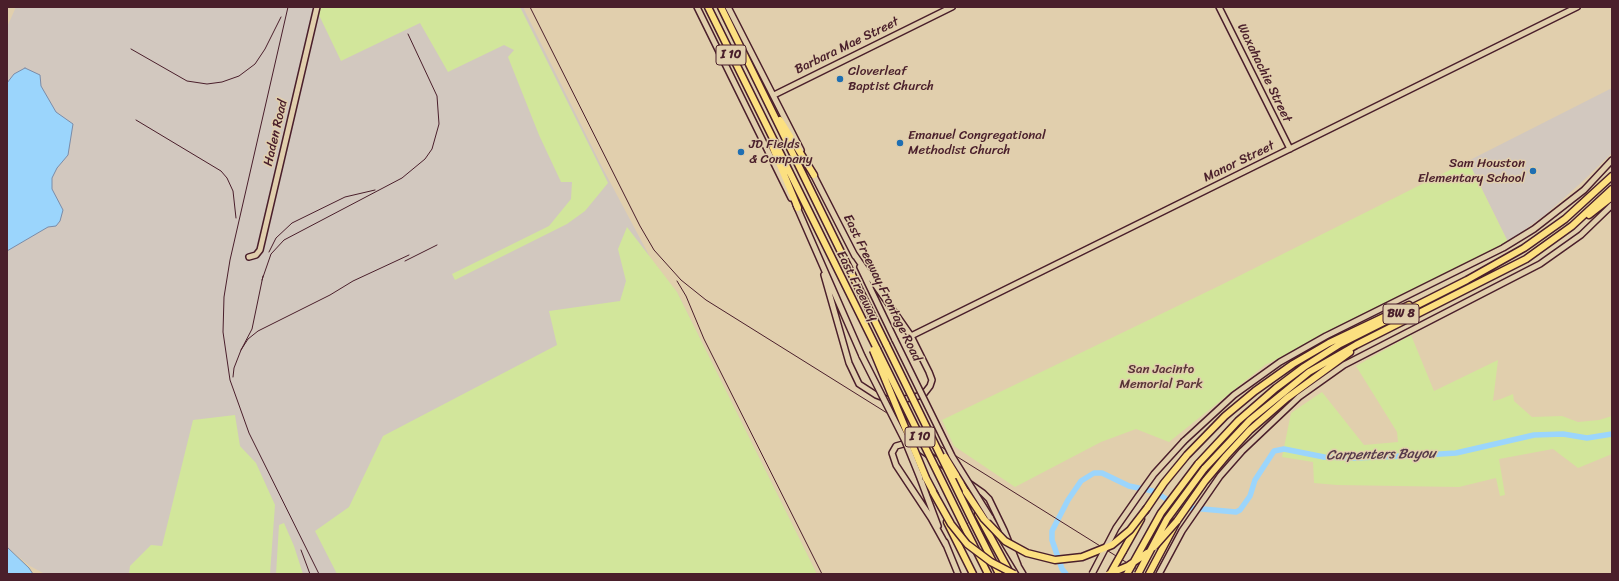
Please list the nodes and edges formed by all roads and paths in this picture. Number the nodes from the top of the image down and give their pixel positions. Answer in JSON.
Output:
{"nodes":[{"id":1,"x":316,"y":7,"type":"edge"},
{"id":2,"x":697,"y":7,"type":"edge"},
{"id":3,"x":708,"y":7,"type":"edge"},
{"id":4,"x":721,"y":7,"type":"edge"},
{"id":5,"x":728,"y":7,"type":"edge"},
{"id":6,"x":952,"y":7,"type":"edge"},
{"id":7,"x":1219,"y":7,"type":"edge"},
{"id":8,"x":1577,"y":7,"type":"edge"},
{"id":9,"x":774,"y":95,"type":"junction"},
{"id":10,"x":765,"y":96,"type":"junction"},
{"id":11,"x":755,"y":104,"type":"junction"},
{"id":12,"x":1290,"y":149,"type":"junction"},
{"id":13,"x":1612,"y":160,"type":"edge"},
{"id":14,"x":814,"y":175,"type":"junction"},
{"id":15,"x":1612,"y":175,"type":"edge"},
{"id":16,"x":1612,"y":189,"type":"edge"},
{"id":17,"x":1612,"y":197,"type":"edge"},
{"id":18,"x":1612,"y":205,"type":"edge"},
{"id":19,"x":798,"y":208,"type":"junction"},
{"id":20,"x":1557,"y":238,"type":"junction"},
{"id":21,"x":817,"y":251,"type":"junction"},
{"id":22,"x":854,"y":254,"type":"junction"},
{"id":23,"x":1512,"y":255,"type":"junction"},
{"id":24,"x":250,"y":258,"type":"dead end"},
{"id":25,"x":1387,"y":329,"type":"junction"},
{"id":26,"x":911,"y":336,"type":"junction"},
{"id":27,"x":875,"y":350,"type":"junction"},
{"id":28,"x":921,"y":416,"type":"junction"},
{"id":29,"x":933,"y":492,"type":"junction"},
{"id":30,"x":966,"y":492,"type":"junction"},
{"id":31,"x":1147,"y":508,"type":"junction"},
{"id":32,"x":1177,"y":521,"type":"junction"},
{"id":33,"x":946,"y":545,"type":"junction"},
{"id":34,"x":1018,"y":565,"type":"junction"},
{"id":35,"x":958,"y":574,"type":"edge"},
{"id":36,"x":973,"y":574,"type":"edge"},
{"id":37,"x":988,"y":574,"type":"edge"},
{"id":38,"x":999,"y":574,"type":"edge"},
{"id":39,"x":1011,"y":574,"type":"edge"},
{"id":40,"x":1014,"y":574,"type":"edge"},
{"id":41,"x":1023,"y":574,"type":"edge"},
{"id":42,"x":1092,"y":574,"type":"edge"},
{"id":43,"x":1109,"y":574,"type":"edge"},
{"id":44,"x":1127,"y":574,"type":"edge"},
{"id":45,"x":1138,"y":574,"type":"edge"},
{"id":46,"x":1148,"y":574,"type":"edge"},
{"id":47,"x":1159,"y":574,"type":"edge"}],
"edges":[{"from":1,"to":24,"type":"main road","name":"Haden Road"},
{"from":2,"to":19,"type":"main road"},
{"from":3,"to":11,"type":"highway","name":"East Freeway","number":"I 10"},
{"from":4,"to":10,"type":"highway","name":"East Freeway","number":"I 10"},
{"from":5,"to":9,"type":"main road","name":"East Freeway Frontage Road"},
{"from":6,"to":9,"type":"main road","name":"Barbara Mae Street"},
{"from":7,"to":12,"type":"main road","name":"Waxahachie Street"},
{"from":8,"to":12,"type":"main road","name":"Manor Street"},
{"from":9,"to":14,"type":"main road","name":"East Freeway Frontage Road"},
{"from":10,"to":14,"type":"highway"},
{"from":10,"to":28,"type":"highway","name":"East Freeway","number":"I 10","bridge":true},
{"from":11,"to":19,"type":"highway"},
{"from":11,"to":27,"type":"highway","name":"East Freeway","number":"I 10"},
{"from":12,"to":26,"type":"main road","name":"Manor Street"},
{"from":13,"to":42,"type":"main road","number":"BW 8","bridge":true},
{"from":14,"to":22,"type":"main road","name":"East Freeway Frontage Road"},
{"from":15,"to":23,"type":"highway","number":"BW 8"},
{"from":16,"to":20,"type":"highway","number":"BW 8"},
{"from":17,"to":20,"type":"highway"},
{"from":18,"to":47,"type":"main road","number":"BW 8"},
{"from":19,"to":21,"type":"main road"},
{"from":20,"to":25,"type":"highway","number":"BW 8"},
{"from":21,"to":26,"type":"main road"},
{"from":21,"to":33,"type":"main road","bridge":true},
{"from":22,"to":26,"type":"main road"},
{"from":22,"to":34,"type":"main road","name":"East Freeway Frontage Road","bridge":true},
{"from":23,"to":31,"type":"highway"},
{"from":23,"to":44,"type":"highway","number":"BW 8","bridge":true},
{"from":25,"to":32,"type":"highway"},
{"from":25,"to":45,"type":"highway","number":"BW 8","bridge":true},
{"from":27,"to":29,"type":"highway","bridge":true},
{"from":27,"to":37,"type":"highway","name":"East Freeway","number":"I 10","bridge":true},
{"from":28,"to":30,"type":"highway","bridge":true},
{"from":28,"to":38,"type":"highway","name":"East Freeway","number":"I 10","bridge":true},
{"from":29,"to":36,"type":"highway","bridge":true},
{"from":29,"to":40,"type":"highway","bridge":true},
{"from":30,"to":31,"type":"highway","bridge":true},
{"from":30,"to":39,"type":"highway","bridge":true},
{"from":31,"to":43,"type":"highway","bridge":true},
{"from":32,"to":43,"type":"highway","bridge":true},
{"from":32,"to":46,"type":"highway","bridge":true},
{"from":33,"to":34,"type":"main road"},
{"from":33,"to":35,"type":"main road"},
{"from":34,"to":41,"type":"main road","name":"East Freeway Frontage Road"}]}
